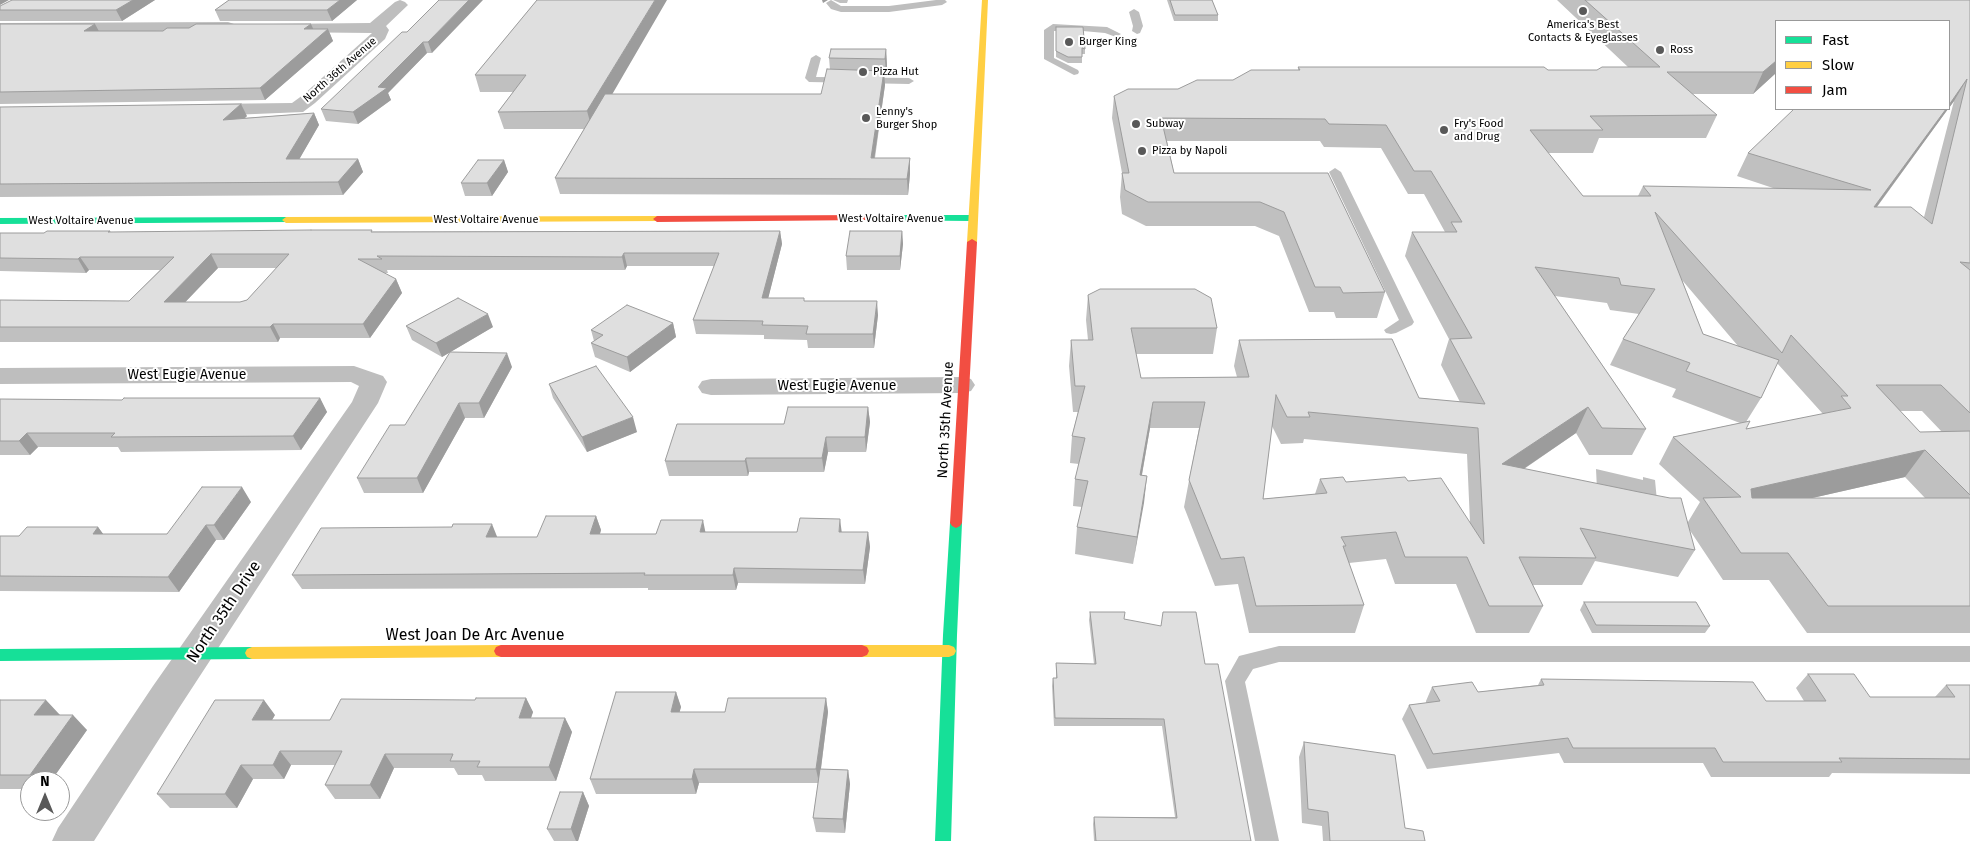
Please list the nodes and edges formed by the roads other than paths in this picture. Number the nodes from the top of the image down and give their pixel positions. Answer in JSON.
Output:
{"nodes":[{"id":1,"x":936,"y":0,"type":"edge"},
{"id":2,"x":985,"y":0,"type":"edge"},
{"id":3,"x":831,"y":4,"type":"dead end"},
{"id":4,"x":400,"y":5,"type":"dead end"},
{"id":5,"x":188,"y":11,"type":"dead end"},
{"id":6,"x":1134,"y":12,"type":"dead end"},
{"id":7,"x":241,"y":27,"type":"edge"},
{"id":8,"x":261,"y":27,"type":"edge"},
{"id":9,"x":0,"y":28,"type":"edge"},
{"id":10,"x":164,"y":28,"type":"junction"},
{"id":11,"x":377,"y":29,"type":"junction"},
{"id":12,"x":1137,"y":31,"type":"dead end"},
{"id":13,"x":1116,"y":34,"type":"dead end"},
{"id":14,"x":816,"y":58,"type":"dead end"},
{"id":15,"x":1074,"y":72,"type":"dead end"},
{"id":16,"x":909,"y":81,"type":"dead end"},
{"id":17,"x":194,"y":110,"type":"edge"},
{"id":18,"x":1335,"y":172,"type":"dead end"},
{"id":19,"x":971,"y":218,"type":"junction"},
{"id":20,"x":0,"y":221,"type":"edge"},
{"id":21,"x":1391,"y":330,"type":"dead end"},
{"id":22,"x":0,"y":376,"type":"edge"},
{"id":23,"x":374,"y":382,"type":"joint"},
{"id":24,"x":962,"y":385,"type":"junction"},
{"id":25,"x":711,"y":387,"type":"dead end"},
{"id":26,"x":949,"y":651,"type":"junction"},
{"id":27,"x":195,"y":654,"type":"junction"},
{"id":28,"x":1970,"y":654,"type":"edge"},
{"id":29,"x":0,"y":655,"type":"edge"},
{"id":30,"x":72,"y":841,"type":"edge"},
{"id":31,"x":943,"y":841,"type":"edge"},
{"id":32,"x":1267,"y":841,"type":"edge"}],
"edges":[{"from":1,"to":3,"type":"lane"},
{"from":2,"to":19,"type":"street","name":"North 35th Avenue"},
{"from":4,"to":11,"type":"street","name":"North 36th Avenue"},
{"from":5,"to":10,"type":"street"},
{"from":6,"to":12,"type":"lane"},
{"from":7,"to":10,"type":"street"},
{"from":8,"to":11,"type":"street"},
{"from":9,"to":10,"type":"street"},
{"from":11,"to":17,"type":"street","name":"North 36th Avenue"},
{"from":13,"to":15,"type":"lane"},
{"from":14,"to":16,"type":"lane"},
{"from":18,"to":21,"type":"lane"},
{"from":19,"to":20,"type":"street","name":"West Voltaire Avenue"},
{"from":19,"to":24,"type":"street","name":"North 35th Avenue"},
{"from":22,"to":23,"type":"street","name":"West Eugie Avenue"},
{"from":23,"to":27,"type":"street","name":"North 35th Drive"},
{"from":24,"to":25,"type":"street","name":"West Eugie Avenue"},
{"from":24,"to":26,"type":"street","name":"North 35th Avenue"},
{"from":26,"to":27,"type":"street","name":"West Joan De Arc Avenue"},
{"from":26,"to":31,"type":"street","name":"North 35th Avenue"},
{"from":27,"to":29,"type":"street","name":"West Joan De Arc Avenue"},
{"from":27,"to":30,"type":"street","name":"North 35th Drive"},
{"from":28,"to":32,"type":"lane"}]}
